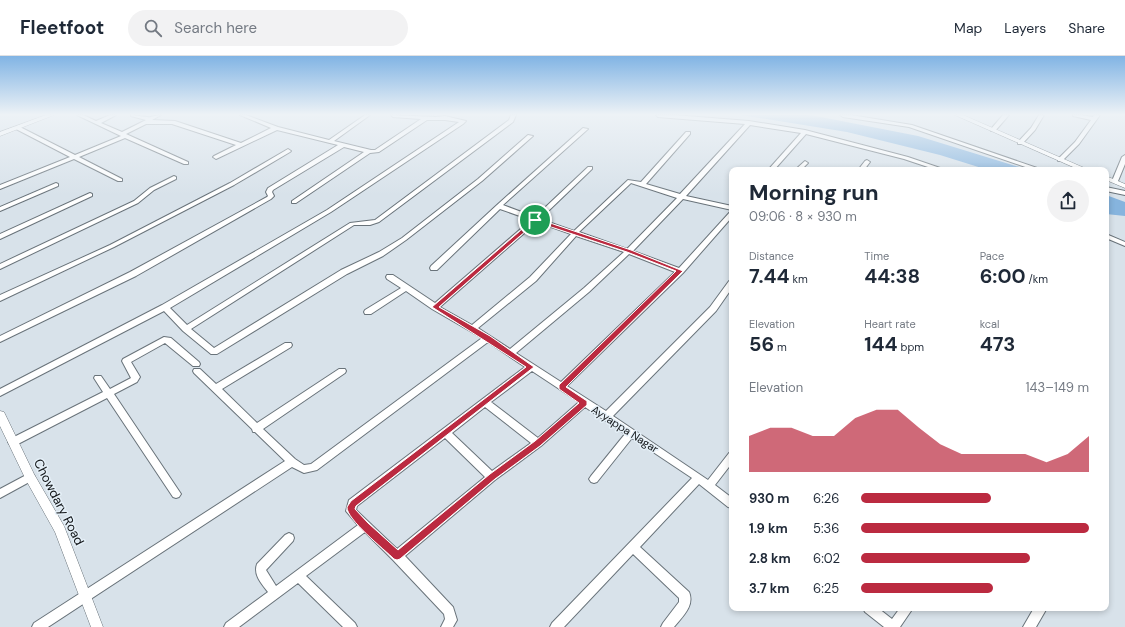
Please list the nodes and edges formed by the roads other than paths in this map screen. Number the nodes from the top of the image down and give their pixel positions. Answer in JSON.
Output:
{"nodes":[{"id":1,"x":45,"y":142,"type":"edge"},
{"id":2,"x":108,"y":142,"type":"edge"},
{"id":3,"x":139,"y":142,"type":"edge"},
{"id":4,"x":231,"y":142,"type":"edge"},
{"id":5,"x":248,"y":142,"type":"edge"},
{"id":6,"x":333,"y":142,"type":"edge"},
{"id":7,"x":391,"y":142,"type":"edge"},
{"id":8,"x":433,"y":142,"type":"edge"},
{"id":9,"x":483,"y":142,"type":"edge"},
{"id":10,"x":524,"y":142,"type":"edge"},
{"id":11,"x":571,"y":142,"type":"edge"},
{"id":12,"x":680,"y":142,"type":"edge"},
{"id":13,"x":732,"y":142,"type":"edge"},
{"id":14,"x":796,"y":142,"type":"edge"},
{"id":15,"x":842,"y":142,"type":"edge"},
{"id":16,"x":957,"y":142,"type":"edge"},
{"id":17,"x":1017,"y":142,"type":"edge"},
{"id":18,"x":1077,"y":142,"type":"edge"},
{"id":19,"x":1020,"y":143,"type":"joint"},
{"id":20,"x":343,"y":144,"type":"junction"},
{"id":21,"x":241,"y":145,"type":"junction"},
{"id":22,"x":288,"y":151,"type":"dead end"},
{"id":23,"x":368,"y":152,"type":"junction"},
{"id":24,"x":73,"y":156,"type":"junction"},
{"id":25,"x":216,"y":157,"type":"dead end"},
{"id":26,"x":1125,"y":158,"type":"edge"},
{"id":27,"x":1060,"y":160,"type":"junction"},
{"id":28,"x":867,"y":162,"type":"dead end"},
{"id":29,"x":186,"y":163,"type":"dead end"},
{"id":30,"x":805,"y":163,"type":"dead end"},
{"id":31,"x":775,"y":167,"type":"edge"},
{"id":32,"x":801,"y":167,"type":"edge"},
{"id":33,"x":863,"y":167,"type":"edge"},
{"id":34,"x":934,"y":167,"type":"edge"},
{"id":35,"x":1031,"y":167,"type":"edge"},
{"id":36,"x":1078,"y":167,"type":"edge"},
{"id":37,"x":590,"y":168,"type":"dead end"},
{"id":38,"x":174,"y":178,"type":"dead end"},
{"id":39,"x":1109,"y":179,"type":"edge"},
{"id":40,"x":120,"y":180,"type":"dead end"},
{"id":41,"x":1115,"y":182,"type":"junction"},
{"id":42,"x":56,"y":185,"type":"dead end"},
{"id":43,"x":642,"y":185,"type":"junction"},
{"id":44,"x":1125,"y":186,"type":"edge"},
{"id":45,"x":0,"y":187,"type":"edge"},
{"id":46,"x":1109,"y":189,"type":"edge"},
{"id":47,"x":1125,"y":193,"type":"edge"},
{"id":48,"x":90,"y":195,"type":"dead end"},
{"id":49,"x":682,"y":197,"type":"junction"},
{"id":50,"x":294,"y":202,"type":"dead end"},
{"id":51,"x":499,"y":206,"type":"junction"},
{"id":52,"x":729,"y":207,"type":"edge"},
{"id":53,"x":0,"y":209,"type":"edge"},
{"id":54,"x":729,"y":217,"type":"edge"},
{"id":55,"x":535,"y":220,"type":"junction"},
{"id":56,"x":575,"y":233,"type":"junction"},
{"id":57,"x":0,"y":237,"type":"edge"},
{"id":58,"x":1109,"y":237,"type":"edge"},
{"id":59,"x":1125,"y":244,"type":"edge"},
{"id":60,"x":629,"y":251,"type":"junction"},
{"id":61,"x":0,"y":267,"type":"edge"},
{"id":62,"x":434,"y":268,"type":"dead end"},
{"id":63,"x":680,"y":271,"type":"junction"},
{"id":64,"x":390,"y":277,"type":"dead end"},
{"id":65,"x":729,"y":287,"type":"edge"},
{"id":66,"x":406,"y":288,"type":"junction"},
{"id":67,"x":0,"y":298,"type":"edge"},
{"id":68,"x":435,"y":307,"type":"junction"},
{"id":69,"x":166,"y":308,"type":"junction"},
{"id":70,"x":368,"y":312,"type":"dead end"},
{"id":71,"x":186,"y":329,"type":"junction"},
{"id":72,"x":472,"y":329,"type":"junction"},
{"id":73,"x":488,"y":338,"type":"junction"},
{"id":74,"x":0,"y":339,"type":"edge"},
{"id":75,"x":288,"y":345,"type":"dead end"},
{"id":76,"x":510,"y":353,"type":"junction"},
{"id":77,"x":530,"y":367,"type":"junction"},
{"id":78,"x":342,"y":371,"type":"dead end"},
{"id":79,"x":98,"y":378,"type":"dead end"},
{"id":80,"x":561,"y":387,"type":"junction"},
{"id":81,"x":215,"y":389,"type":"junction"},
{"id":82,"x":0,"y":393,"type":"edge"},
{"id":83,"x":109,"y":393,"type":"junction"},
{"id":84,"x":485,"y":402,"type":"junction"},
{"id":85,"x":584,"y":403,"type":"junction"},
{"id":86,"x":606,"y":418,"type":"junction"},
{"id":87,"x":1,"y":419,"type":"edge"},
{"id":88,"x":256,"y":429,"type":"junction"},
{"id":89,"x":446,"y":432,"type":"junction"},
{"id":90,"x":631,"y":433,"type":"junction"},
{"id":91,"x":13,"y":442,"type":"junction"},
{"id":92,"x":538,"y":444,"type":"junction"},
{"id":93,"x":729,"y":460,"type":"edge"},
{"id":94,"x":292,"y":462,"type":"junction"},
{"id":95,"x":492,"y":476,"type":"junction"},
{"id":96,"x":30,"y":477,"type":"junction"},
{"id":97,"x":699,"y":478,"type":"junction"},
{"id":98,"x":594,"y":479,"type":"dead end"},
{"id":99,"x":709,"y":486,"type":"junction"},
{"id":100,"x":0,"y":494,"type":"edge"},
{"id":101,"x":176,"y":494,"type":"dead end"},
{"id":102,"x":729,"y":502,"type":"edge"},
{"id":103,"x":365,"y":526,"type":"junction"},
{"id":104,"x":289,"y":538,"type":"dead end"},
{"id":105,"x":633,"y":547,"type":"junction"},
{"id":106,"x":397,"y":556,"type":"junction"},
{"id":107,"x":298,"y":576,"type":"junction"},
{"id":108,"x":275,"y":593,"type":"junction"},
{"id":109,"x":86,"y":597,"type":"junction"},
{"id":110,"x":872,"y":611,"type":"edge"},
{"id":111,"x":905,"y":611,"type":"edge"},
{"id":112,"x":1039,"y":611,"type":"edge"},
{"id":113,"x":38,"y":627,"type":"edge"},
{"id":114,"x":97,"y":627,"type":"edge"},
{"id":115,"x":230,"y":627,"type":"edge"},
{"id":116,"x":351,"y":627,"type":"edge"},
{"id":117,"x":446,"y":627,"type":"edge"},
{"id":118,"x":556,"y":627,"type":"edge"},
{"id":119,"x":667,"y":627,"type":"edge"},
{"id":120,"x":893,"y":627,"type":"edge"},
{"id":121,"x":1029,"y":627,"type":"edge"}],
"edges":[{"from":1,"to":24,"type":"street"},
{"from":2,"to":24,"type":"street"},
{"from":3,"to":29,"type":"street"},
{"from":4,"to":21,"type":"street"},
{"from":5,"to":21,"type":"street"},
{"from":6,"to":20,"type":"street"},
{"from":7,"to":23,"type":"street"},
{"from":8,"to":69,"type":"street"},
{"from":9,"to":71,"type":"street"},
{"from":10,"to":71,"type":"street"},
{"from":11,"to":51,"type":"street"},
{"from":12,"to":43,"type":"street"},
{"from":13,"to":49,"type":"street"},
{"from":14,"to":31,"type":"street"},
{"from":15,"to":34,"type":"street"},
{"from":16,"to":35,"type":"street"},
{"from":17,"to":19,"type":"street"},
{"from":18,"to":27,"type":"street"},
{"from":19,"to":27,"type":"street"},
{"from":20,"to":23,"type":"street"},
{"from":20,"to":74,"type":"street"},
{"from":21,"to":25,"type":"street"},
{"from":22,"to":67,"type":"street"},
{"from":23,"to":50,"type":"street"},
{"from":24,"to":40,"type":"street"},
{"from":24,"to":45,"type":"street"},
{"from":26,"to":41,"type":"street"},
{"from":27,"to":36,"type":"street"},
{"from":28,"to":33,"type":"street"},
{"from":30,"to":32,"type":"street"},
{"from":37,"to":55,"type":"street"},
{"from":38,"to":61,"type":"street"},
{"from":39,"to":41,"type":"street"},
{"from":41,"to":44,"type":"street"},
{"from":42,"to":53,"type":"street"},
{"from":43,"to":49,"type":"street"},
{"from":43,"to":56,"type":"street"},
{"from":46,"to":47,"type":"street"},
{"from":48,"to":57,"type":"street"},
{"from":49,"to":52,"type":"street"},
{"from":49,"to":60,"type":"street"},
{"from":51,"to":55,"type":"street"},
{"from":51,"to":62,"type":"street"},
{"from":54,"to":63,"type":"street"},
{"from":55,"to":56,"type":"street"},
{"from":55,"to":68,"type":"street"},
{"from":56,"to":60,"type":"street"},
{"from":56,"to":72,"type":"street"},
{"from":58,"to":59,"type":"street"},
{"from":60,"to":63,"type":"street"},
{"from":60,"to":76,"type":"street"},
{"from":63,"to":80,"type":"street"},
{"from":64,"to":66,"type":"street","name":"Ayyappa Nagar"},
{"from":65,"to":86,"type":"street"},
{"from":66,"to":68,"type":"street","name":"Ayyappa Nagar"},
{"from":66,"to":70,"type":"street"},
{"from":68,"to":72,"type":"street","name":"Ayyappa Nagar"},
{"from":69,"to":71,"type":"street"},
{"from":69,"to":82,"type":"street"},
{"from":72,"to":73,"type":"street","name":"Ayyappa Nagar"},
{"from":73,"to":76,"type":"street","name":"Ayyappa Nagar"},
{"from":73,"to":94,"type":"street"},
{"from":75,"to":81,"type":"street"},
{"from":76,"to":77,"type":"street","name":"Ayyappa Nagar"},
{"from":77,"to":80,"type":"street","name":"Ayyappa Nagar"},
{"from":77,"to":84,"type":"street"},
{"from":78,"to":88,"type":"street"},
{"from":79,"to":83,"type":"street"},
{"from":80,"to":85,"type":"street","name":"Ayyappa Nagar"},
{"from":81,"to":83,"type":"street"},
{"from":81,"to":88,"type":"street"},
{"from":83,"to":91,"type":"street"},
{"from":83,"to":101,"type":"street"},
{"from":84,"to":89,"type":"street"},
{"from":84,"to":92,"type":"street"},
{"from":85,"to":86,"type":"street","name":"Ayyappa Nagar"},
{"from":85,"to":92,"type":"street"},
{"from":86,"to":90,"type":"street","name":"Ayyappa Nagar"},
{"from":87,"to":91,"type":"street","name":"Chowdary Road"},
{"from":88,"to":94,"type":"street"},
{"from":89,"to":95,"type":"street"},
{"from":89,"to":103,"type":"street"},
{"from":90,"to":97,"type":"street","name":"Ayyappa Nagar"},
{"from":90,"to":98,"type":"street"},
{"from":91,"to":96,"type":"street","name":"Chowdary Road"},
{"from":92,"to":95,"type":"street"},
{"from":93,"to":99,"type":"street"},
{"from":94,"to":109,"type":"street"},
{"from":95,"to":106,"type":"street"},
{"from":96,"to":100,"type":"street"},
{"from":96,"to":109,"type":"street","name":"Chowdary Road"},
{"from":97,"to":99,"type":"street","name":"Ayyappa Nagar"},
{"from":97,"to":105,"type":"street"},
{"from":99,"to":102,"type":"street","name":"Ayyappa Nagar"},
{"from":103,"to":106,"type":"street"},
{"from":103,"to":107,"type":"street"},
{"from":104,"to":108,"type":"street"},
{"from":105,"to":118,"type":"street"},
{"from":105,"to":119,"type":"street"},
{"from":106,"to":117,"type":"street"},
{"from":107,"to":108,"type":"street"},
{"from":107,"to":116,"type":"street"},
{"from":108,"to":115,"type":"street"},
{"from":109,"to":113,"type":"street"},
{"from":109,"to":114,"type":"street","name":"Chowdary Road"},
{"from":110,"to":120,"type":"street"},
{"from":111,"to":120,"type":"street"},
{"from":112,"to":121,"type":"street"}]}
